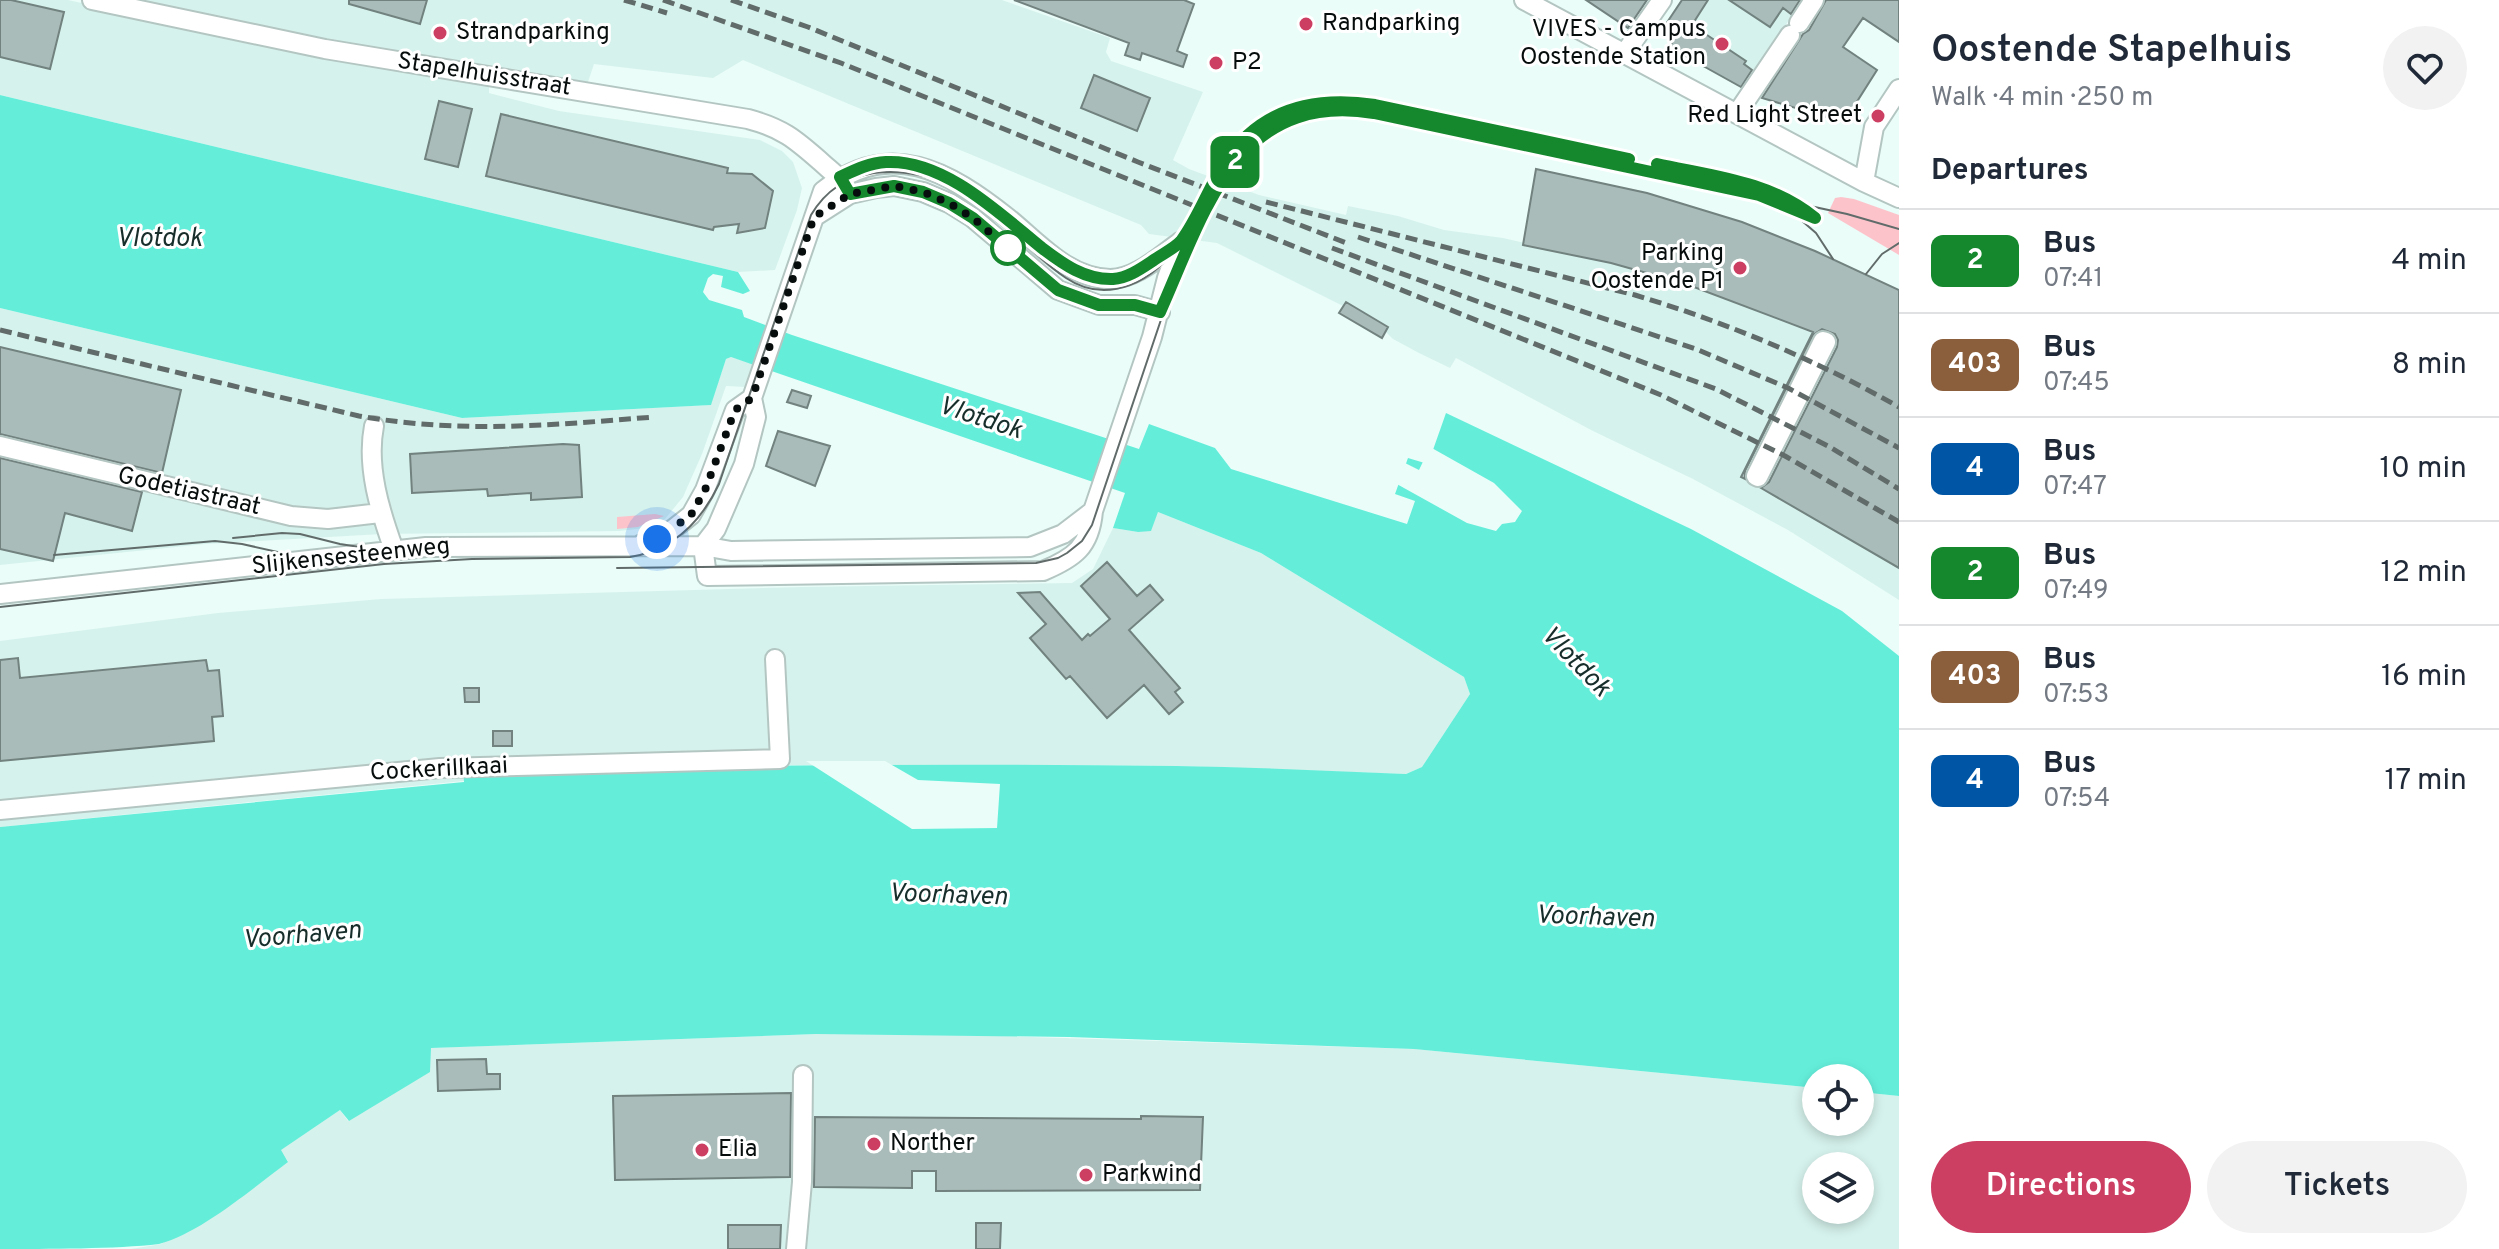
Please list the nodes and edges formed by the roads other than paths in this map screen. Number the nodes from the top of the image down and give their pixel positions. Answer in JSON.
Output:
{"nodes":[{"id":1,"x":92,"y":0,"type":"edge"},
{"id":2,"x":1524,"y":0,"type":"edge"},
{"id":3,"x":1662,"y":0,"type":"edge"},
{"id":4,"x":1814,"y":0,"type":"edge"},
{"id":5,"x":1625,"y":53,"type":"junction"},
{"id":6,"x":1899,"y":89,"type":"edge"},
{"id":7,"x":1738,"y":112,"type":"junction"},
{"id":8,"x":840,"y":177,"type":"junction"},
{"id":9,"x":1864,"y":182,"type":"junction"},
{"id":10,"x":850,"y":194,"type":"junction"},
{"id":11,"x":1899,"y":198,"type":"edge"},
{"id":12,"x":814,"y":217,"type":"junction"},
{"id":13,"x":1160,"y":312,"type":"junction"},
{"id":14,"x":1826,"y":342,"type":"joint"},
{"id":15,"x":752,"y":398,"type":"junction"},
{"id":16,"x":374,"y":426,"type":"dead end"},
{"id":17,"x":0,"y":446,"type":"edge"},
{"id":18,"x":1093,"y":510,"type":"junction"},
{"id":19,"x":380,"y":513,"type":"junction"},
{"id":20,"x":703,"y":546,"type":"junction"},
{"id":21,"x":634,"y":547,"type":"junction"},
{"id":22,"x":394,"y":550,"type":"junction"},
{"id":23,"x":0,"y":594,"type":"edge"},
{"id":24,"x":775,"y":659,"type":"dead end"},
{"id":25,"x":0,"y":810,"type":"edge"},
{"id":26,"x":803,"y":1075,"type":"dead end"},
{"id":27,"x":796,"y":1249,"type":"edge"}],
"edges":[{"from":1,"to":8,"type":"street","name":"Stapelhuisstraat"},
{"from":2,"to":5,"type":"street"},
{"from":3,"to":5,"type":"street"},
{"from":4,"to":7,"type":"street"},
{"from":5,"to":7,"type":"street"},
{"from":6,"to":9,"type":"street"},
{"from":7,"to":9,"type":"street"},
{"from":8,"to":10,"type":"street","name":"Stapelhuisstraat"},
{"from":8,"to":12,"type":"street"},
{"from":8,"to":13,"type":"street"},
{"from":9,"to":11,"type":"street"},
{"from":10,"to":12,"type":"street"},
{"from":10,"to":13,"type":"street"},
{"from":12,"to":15,"type":"street"},
{"from":13,"to":18,"type":"street"},
{"from":14,"to":14,"type":"street"},
{"from":15,"to":20,"type":"street"},
{"from":15,"to":21,"type":"street"},
{"from":16,"to":19,"type":"street"},
{"from":17,"to":19,"type":"street","name":"Godetiastraat"},
{"from":18,"to":20,"type":"street","name":"Slijkensesteenweg"},
{"from":18,"to":20,"type":"street"},
{"from":19,"to":22,"type":"street"},
{"from":20,"to":21,"type":"street","name":"Slijkensesteenweg"},
{"from":21,"to":22,"type":"street","name":"Slijkensesteenweg"},
{"from":22,"to":23,"type":"street","name":"Slijkensesteenweg"},
{"from":24,"to":25,"type":"street","name":"Cockerillkaai"},
{"from":26,"to":27,"type":"street"}]}
